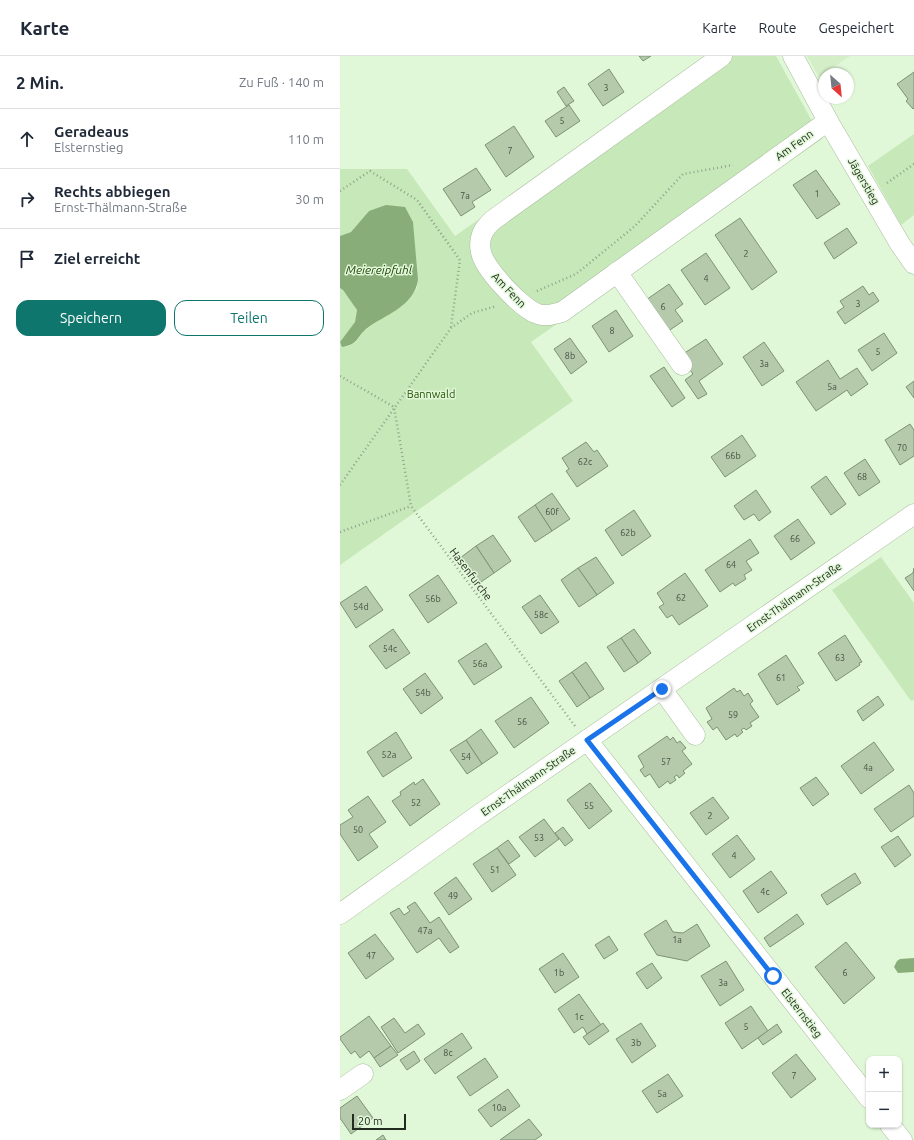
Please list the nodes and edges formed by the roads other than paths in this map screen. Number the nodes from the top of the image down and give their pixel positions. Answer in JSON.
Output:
{"nodes":[{"id":1,"x":722,"y":56,"type":"edge"},
{"id":2,"x":793,"y":56,"type":"edge"},
{"id":3,"x":828,"y":121,"type":"junction"},
{"id":4,"x":914,"y":264,"type":"edge"},
{"id":5,"x":617,"y":272,"type":"junction"},
{"id":6,"x":682,"y":364,"type":"dead end"},
{"id":7,"x":914,"y":514,"type":"edge"},
{"id":8,"x":662,"y":689,"type":"junction"},
{"id":9,"x":583,"y":736,"type":"junction"},
{"id":10,"x":695,"y":736,"type":"dead end"},
{"id":11,"x":340,"y":914,"type":"edge"},
{"id":12,"x":363,"y":1074,"type":"dead end"},
{"id":13,"x":340,"y":1090,"type":"edge"},
{"id":14,"x":866,"y":1094,"type":"edge"},
{"id":15,"x":892,"y":1128,"type":"edge"},
{"id":16,"x":902,"y":1140,"type":"edge"}],
"edges":[{"from":1,"to":5,"type":"street","name":"Am Fenn"},
{"from":2,"to":3,"type":"street","name":"Jägerstieg"},
{"from":3,"to":4,"type":"street","name":"Jägerstieg"},
{"from":3,"to":5,"type":"street","name":"Am Fenn"},
{"from":5,"to":6,"type":"street"},
{"from":7,"to":8,"type":"street","name":"Ernst-Thälmann-Straße"},
{"from":8,"to":9,"type":"street","name":"Ernst-Thälmann-Straße"},
{"from":8,"to":10,"type":"street"},
{"from":9,"to":11,"type":"street","name":"Ernst-Thälmann-Straße"},
{"from":9,"to":14,"type":"street","name":"Elsternstieg"},
{"from":12,"to":13,"type":"street"},
{"from":15,"to":16,"type":"street"}]}
